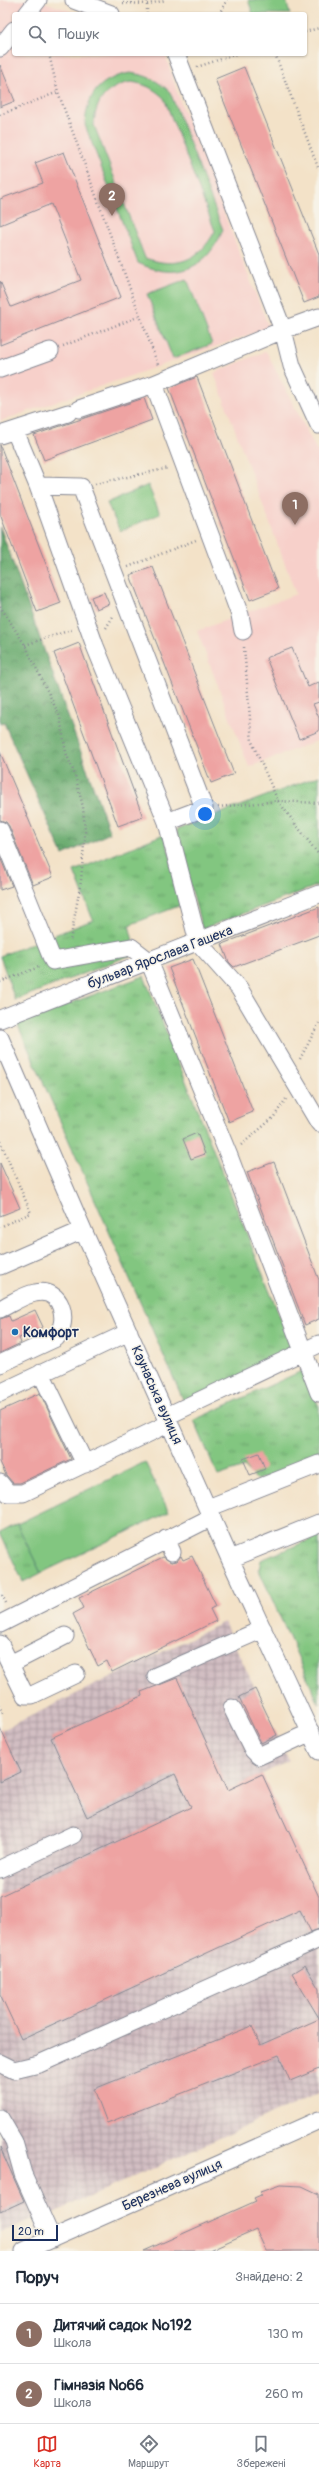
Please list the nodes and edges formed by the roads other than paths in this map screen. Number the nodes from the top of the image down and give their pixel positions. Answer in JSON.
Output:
{"nodes":[{"id":1,"x":38,"y":0,"type":"edge"},
{"id":2,"x":74,"y":0,"type":"edge"},
{"id":3,"x":29,"y":12,"type":"edge"},
{"id":4,"x":106,"y":12,"type":"edge"},
{"id":5,"x":12,"y":33,"type":"edge"},
{"id":6,"x":0,"y":48,"type":"edge"},
{"id":7,"x":177,"y":56,"type":"edge"},
{"id":8,"x":319,"y":318,"type":"edge"},
{"id":9,"x":283,"y":330,"type":"junction"},
{"id":10,"x":50,"y":351,"type":"road end"},
{"id":11,"x":0,"y":369,"type":"edge"},
{"id":12,"x":154,"y":384,"type":"junction"},
{"id":13,"x":319,"y":426,"type":"edge"},
{"id":14,"x":8,"y":433,"type":"edge"},
{"id":15,"x":38,"y":486,"type":"junction"},
{"id":16,"x":243,"y":631,"type":"road end"},
{"id":17,"x":168,"y":822,"type":"junction"},
{"id":18,"x":0,"y":830,"type":"edge"},
{"id":19,"x":319,"y":894,"type":"edge"},
{"id":20,"x":198,"y":942,"type":"junction"},
{"id":21,"x":149,"y":961,"type":"junction"},
{"id":22,"x":0,"y":1019,"type":"edge"},
{"id":23,"x":0,"y":1038,"type":"edge"},
{"id":24,"x":319,"y":1123,"type":"edge"},
{"id":25,"x":83,"y":1230,"type":"junction"},
{"id":26,"x":0,"y":1266,"type":"edge"},
{"id":27,"x":0,"y":1309,"type":"edge"},
{"id":28,"x":129,"y":1332,"type":"junction"},
{"id":29,"x":319,"y":1344,"type":"edge"},
{"id":30,"x":304,"y":1353,"type":"junction"},
{"id":31,"x":0,"y":1364,"type":"edge"},
{"id":32,"x":41,"y":1373,"type":"junction"},
{"id":33,"x":0,"y":1393,"type":"edge"},
{"id":34,"x":319,"y":1393,"type":"edge"},
{"id":35,"x":169,"y":1420,"type":"junction"},
{"id":36,"x":85,"y":1464,"type":"junction"},
{"id":37,"x":319,"y":1464,"type":"edge"},
{"id":38,"x":0,"y":1483,"type":"edge"},
{"id":39,"x":210,"y":1513,"type":"junction"},
{"id":40,"x":319,"y":1524,"type":"edge"},
{"id":41,"x":230,"y":1559,"type":"junction"},
{"id":42,"x":0,"y":1624,"type":"edge"},
{"id":43,"x":263,"y":1630,"type":"junction"},
{"id":44,"x":65,"y":1636,"type":"dead end"},
{"id":45,"x":0,"y":1644,"type":"edge"},
{"id":46,"x":10,"y":1664,"type":"junction"},
{"id":47,"x":76,"y":1674,"type":"dead end"},
{"id":48,"x":156,"y":1676,"type":"dead end"},
{"id":49,"x":232,"y":1708,"type":"dead end"},
{"id":50,"x":311,"y":1732,"type":"junction"},
{"id":51,"x":319,"y":1750,"type":"edge"},
{"id":52,"x":73,"y":1835,"type":"dead end"},
{"id":53,"x":0,"y":1869,"type":"edge"},
{"id":54,"x":319,"y":1939,"type":"edge"},
{"id":55,"x":0,"y":2063,"type":"edge"},
{"id":56,"x":0,"y":2118,"type":"edge"},
{"id":57,"x":319,"y":2120,"type":"edge"},
{"id":58,"x":52,"y":2239,"type":"junction"},
{"id":59,"x":24,"y":2251,"type":"edge"}],
"edges":[{"from":1,"to":3,"type":"street"},
{"from":2,"to":4,"type":"street"},
{"from":5,"to":6,"type":"street"},
{"from":7,"to":9,"type":"street"},
{"from":8,"to":9,"type":"street"},
{"from":9,"to":12,"type":"street"},
{"from":9,"to":13,"type":"street"},
{"from":10,"to":11,"type":"street"},
{"from":12,"to":14,"type":"street"},
{"from":12,"to":16,"type":"street"},
{"from":14,"to":15,"type":"street"},
{"from":15,"to":17,"type":"street"},
{"from":15,"to":17,"type":"street"},
{"from":17,"to":20,"type":"street"},
{"from":18,"to":21,"type":"street"},
{"from":19,"to":20,"type":"street","name":"бульвар Ярослава Гашека"},
{"from":20,"to":21,"type":"street","name":"бульвар Ярослава Гашека"},
{"from":20,"to":24,"type":"street"},
{"from":21,"to":22,"type":"street","name":"бульвар Ярослава Гашека"},
{"from":21,"to":30,"type":"street"},
{"from":23,"to":25,"type":"street","name":"Каунаська вулиця"},
{"from":25,"to":26,"type":"street"},
{"from":25,"to":28,"type":"street","name":"Каунаська вулиця"},
{"from":27,"to":31,"type":"street"},
{"from":28,"to":32,"type":"street"},
{"from":28,"to":35,"type":"street","name":"Каунаська вулиця"},
{"from":29,"to":30,"type":"street"},
{"from":30,"to":34,"type":"street"},
{"from":30,"to":35,"type":"street"},
{"from":32,"to":33,"type":"street"},
{"from":32,"to":36,"type":"street"},
{"from":35,"to":36,"type":"street"},
{"from":35,"to":39,"type":"street","name":"Каунаська вулиця"},
{"from":36,"to":38,"type":"street"},
{"from":37,"to":39,"type":"street"},
{"from":39,"to":41,"type":"street","name":"Каунаська вулиця"},
{"from":39,"to":42,"type":"street"},
{"from":40,"to":41,"type":"street"},
{"from":41,"to":43,"type":"street","name":"Каунаська вулиця"},
{"from":43,"to":48,"type":"street"},
{"from":43,"to":50,"type":"street","name":"Каунаська вулиця"},
{"from":44,"to":46,"type":"street"},
{"from":45,"to":46,"type":"street"},
{"from":46,"to":47,"type":"street"},
{"from":49,"to":50,"type":"street"},
{"from":50,"to":51,"type":"street","name":"Каунаська вулиця"},
{"from":52,"to":53,"type":"street"},
{"from":54,"to":55,"type":"street"},
{"from":56,"to":58,"type":"street"},
{"from":57,"to":58,"type":"street","name":"Березнева вулиця"},
{"from":58,"to":59,"type":"street","name":"Березнева вулиця"}]}
